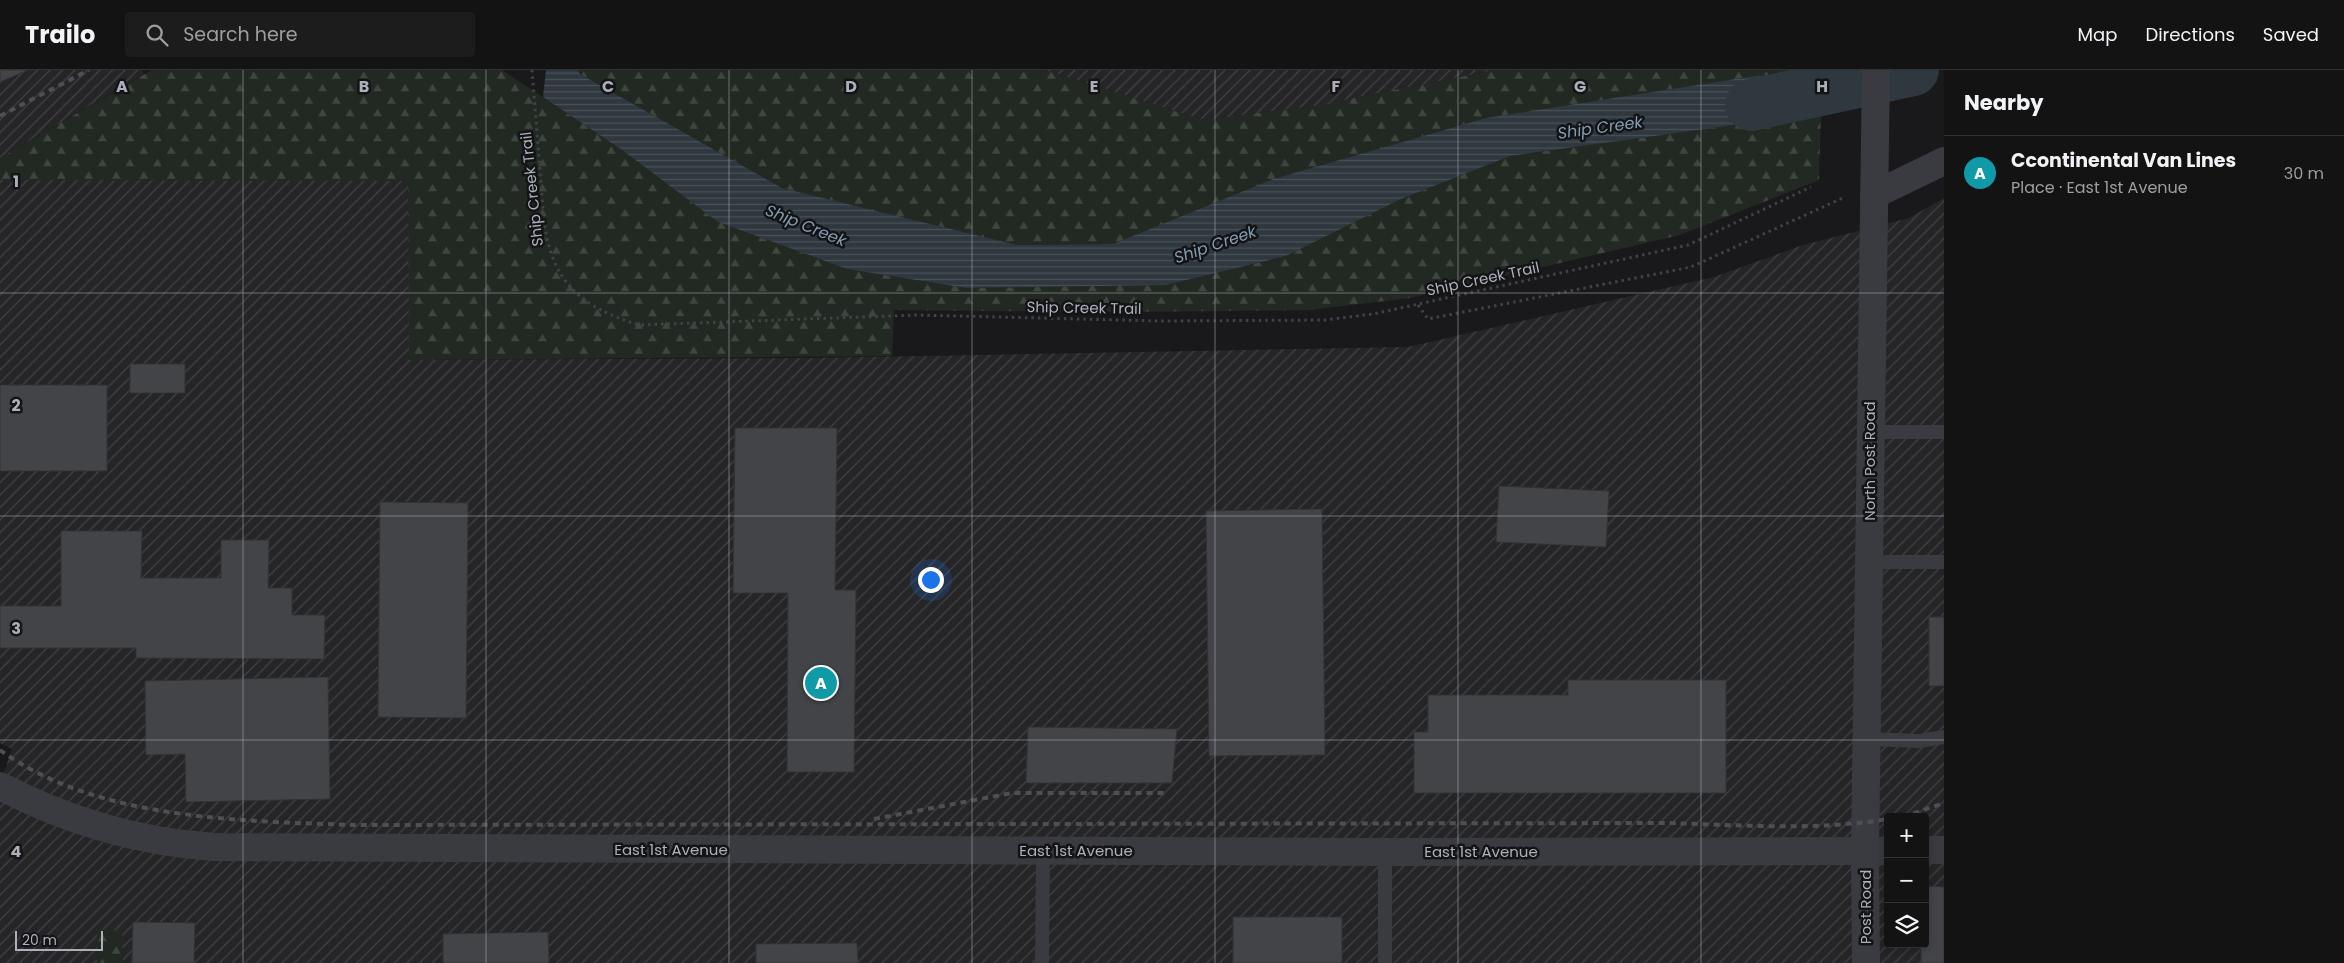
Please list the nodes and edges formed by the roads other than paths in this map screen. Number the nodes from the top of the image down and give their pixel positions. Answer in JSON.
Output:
{"nodes":[{"id":1,"x":1876,"y":70,"type":"edge"},
{"id":2,"x":1944,"y":161,"type":"edge"},
{"id":3,"x":1874,"y":195,"type":"junction"},
{"id":4,"x":1870,"y":432,"type":"junction"},
{"id":5,"x":1944,"y":432,"type":"edge"},
{"id":6,"x":1870,"y":562,"type":"junction"},
{"id":7,"x":1944,"y":562,"type":"edge"},
{"id":8,"x":1944,"y":736,"type":"edge"},
{"id":9,"x":1867,"y":739,"type":"junction"},
{"id":10,"x":0,"y":786,"type":"edge"},
{"id":11,"x":1929,"y":850,"type":"edge"},
{"id":12,"x":1944,"y":850,"type":"edge"},
{"id":13,"x":1043,"y":851,"type":"junction"},
{"id":14,"x":1876,"y":851,"type":"edge"},
{"id":15,"x":1385,"y":852,"type":"junction"},
{"id":16,"x":1042,"y":963,"type":"edge"},
{"id":17,"x":1384,"y":963,"type":"edge"},
{"id":18,"x":1866,"y":963,"type":"edge"}],
"edges":[{"from":1,"to":3,"type":"street","name":"North Post Road"},
{"from":2,"to":3,"type":"street"},
{"from":3,"to":4,"type":"street","name":"North Post Road"},
{"from":4,"to":5,"type":"lane"},
{"from":4,"to":6,"type":"street","name":"North Post Road"},
{"from":6,"to":7,"type":"lane"},
{"from":6,"to":9,"type":"street","name":"North Post Road"},
{"from":8,"to":9,"type":"lane"},
{"from":9,"to":14,"type":"street","name":"North Post Road"},
{"from":10,"to":13,"type":"street","name":"East 1st Avenue"},
{"from":11,"to":12,"type":"street"},
{"from":13,"to":15,"type":"street","name":"East 1st Avenue"},
{"from":13,"to":16,"type":"lane"},
{"from":14,"to":15,"type":"street","name":"East 1st Avenue"},
{"from":14,"to":18,"type":"street","name":"Post Road"},
{"from":15,"to":17,"type":"lane"}]}
